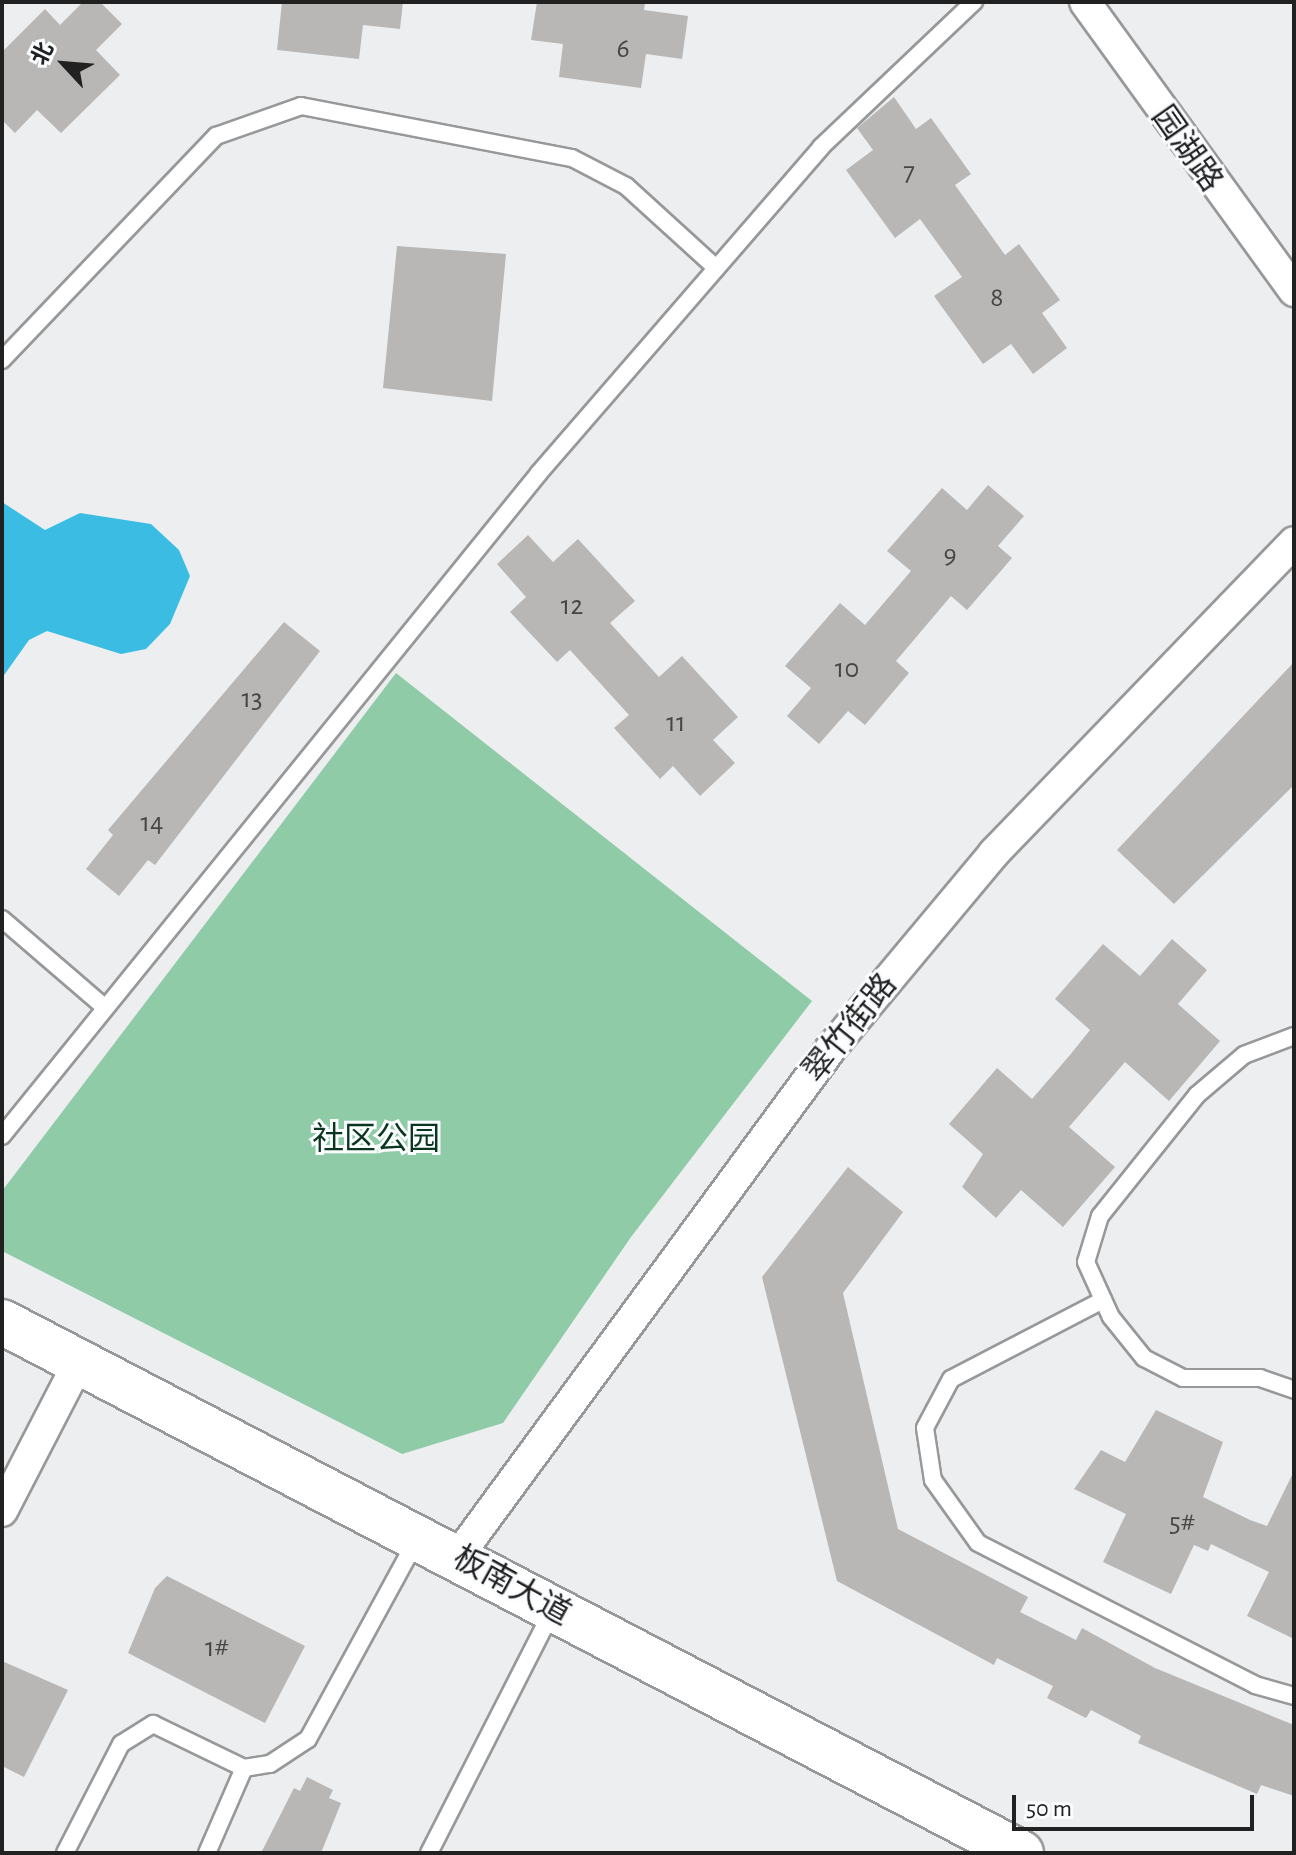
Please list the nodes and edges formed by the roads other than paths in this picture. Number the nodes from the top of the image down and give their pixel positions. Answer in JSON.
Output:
{"nodes":[{"id":1,"x":974,"y":2,"type":"edge"},
{"id":2,"x":1085,"y":2,"type":"edge"},
{"id":3,"x":716,"y":268,"type":"junction"},
{"id":4,"x":1294,"y":291,"type":"edge"},
{"id":5,"x":2,"y":360,"type":"edge"},
{"id":6,"x":1294,"y":542,"type":"edge"},
{"id":7,"x":2,"y":919,"type":"edge"},
{"id":8,"x":103,"y":1006,"type":"junction"},
{"id":9,"x":1294,"y":1036,"type":"edge"},
{"id":10,"x":2,"y":1136,"type":"edge"},
{"id":11,"x":1103,"y":1300,"type":"junction"},
{"id":12,"x":2,"y":1322,"type":"edge"},
{"id":13,"x":79,"y":1362,"type":"junction"},
{"id":14,"x":1294,"y":1390,"type":"edge"},
{"id":15,"x":2,"y":1511,"type":"edge"},
{"id":16,"x":418,"y":1536,"type":"junction"},
{"id":17,"x":458,"y":1556,"type":"junction"},
{"id":18,"x":554,"y":1609,"type":"junction"},
{"id":19,"x":1294,"y":1696,"type":"edge"},
{"id":20,"x":244,"y":1768,"type":"junction"},
{"id":21,"x":65,"y":1853,"type":"edge"},
{"id":22,"x":207,"y":1853,"type":"edge"},
{"id":23,"x":429,"y":1853,"type":"edge"},
{"id":24,"x":1021,"y":1853,"type":"edge"}],
"edges":[{"from":1,"to":3,"type":"lane"},
{"from":2,"to":4,"type":"street","name":"园湖路"},
{"from":3,"to":5,"type":"lane"},
{"from":3,"to":8,"type":"lane"},
{"from":6,"to":17,"type":"street","name":"翠竹街路"},
{"from":7,"to":8,"type":"lane"},
{"from":8,"to":10,"type":"lane"},
{"from":9,"to":11,"type":"lane"},
{"from":11,"to":14,"type":"lane"},
{"from":11,"to":19,"type":"lane"},
{"from":12,"to":13,"type":"main road","name":"板南大道"},
{"from":13,"to":15,"type":"street"},
{"from":13,"to":16,"type":"main road","name":"板南大道"},
{"from":16,"to":17,"type":"main road","name":"板南大道"},
{"from":16,"to":20,"type":"lane"},
{"from":17,"to":18,"type":"main road","name":"板南大道"},
{"from":18,"to":23,"type":"lane"},
{"from":18,"to":24,"type":"main road","name":"板南大道"},
{"from":20,"to":21,"type":"lane"},
{"from":20,"to":22,"type":"lane"}]}
